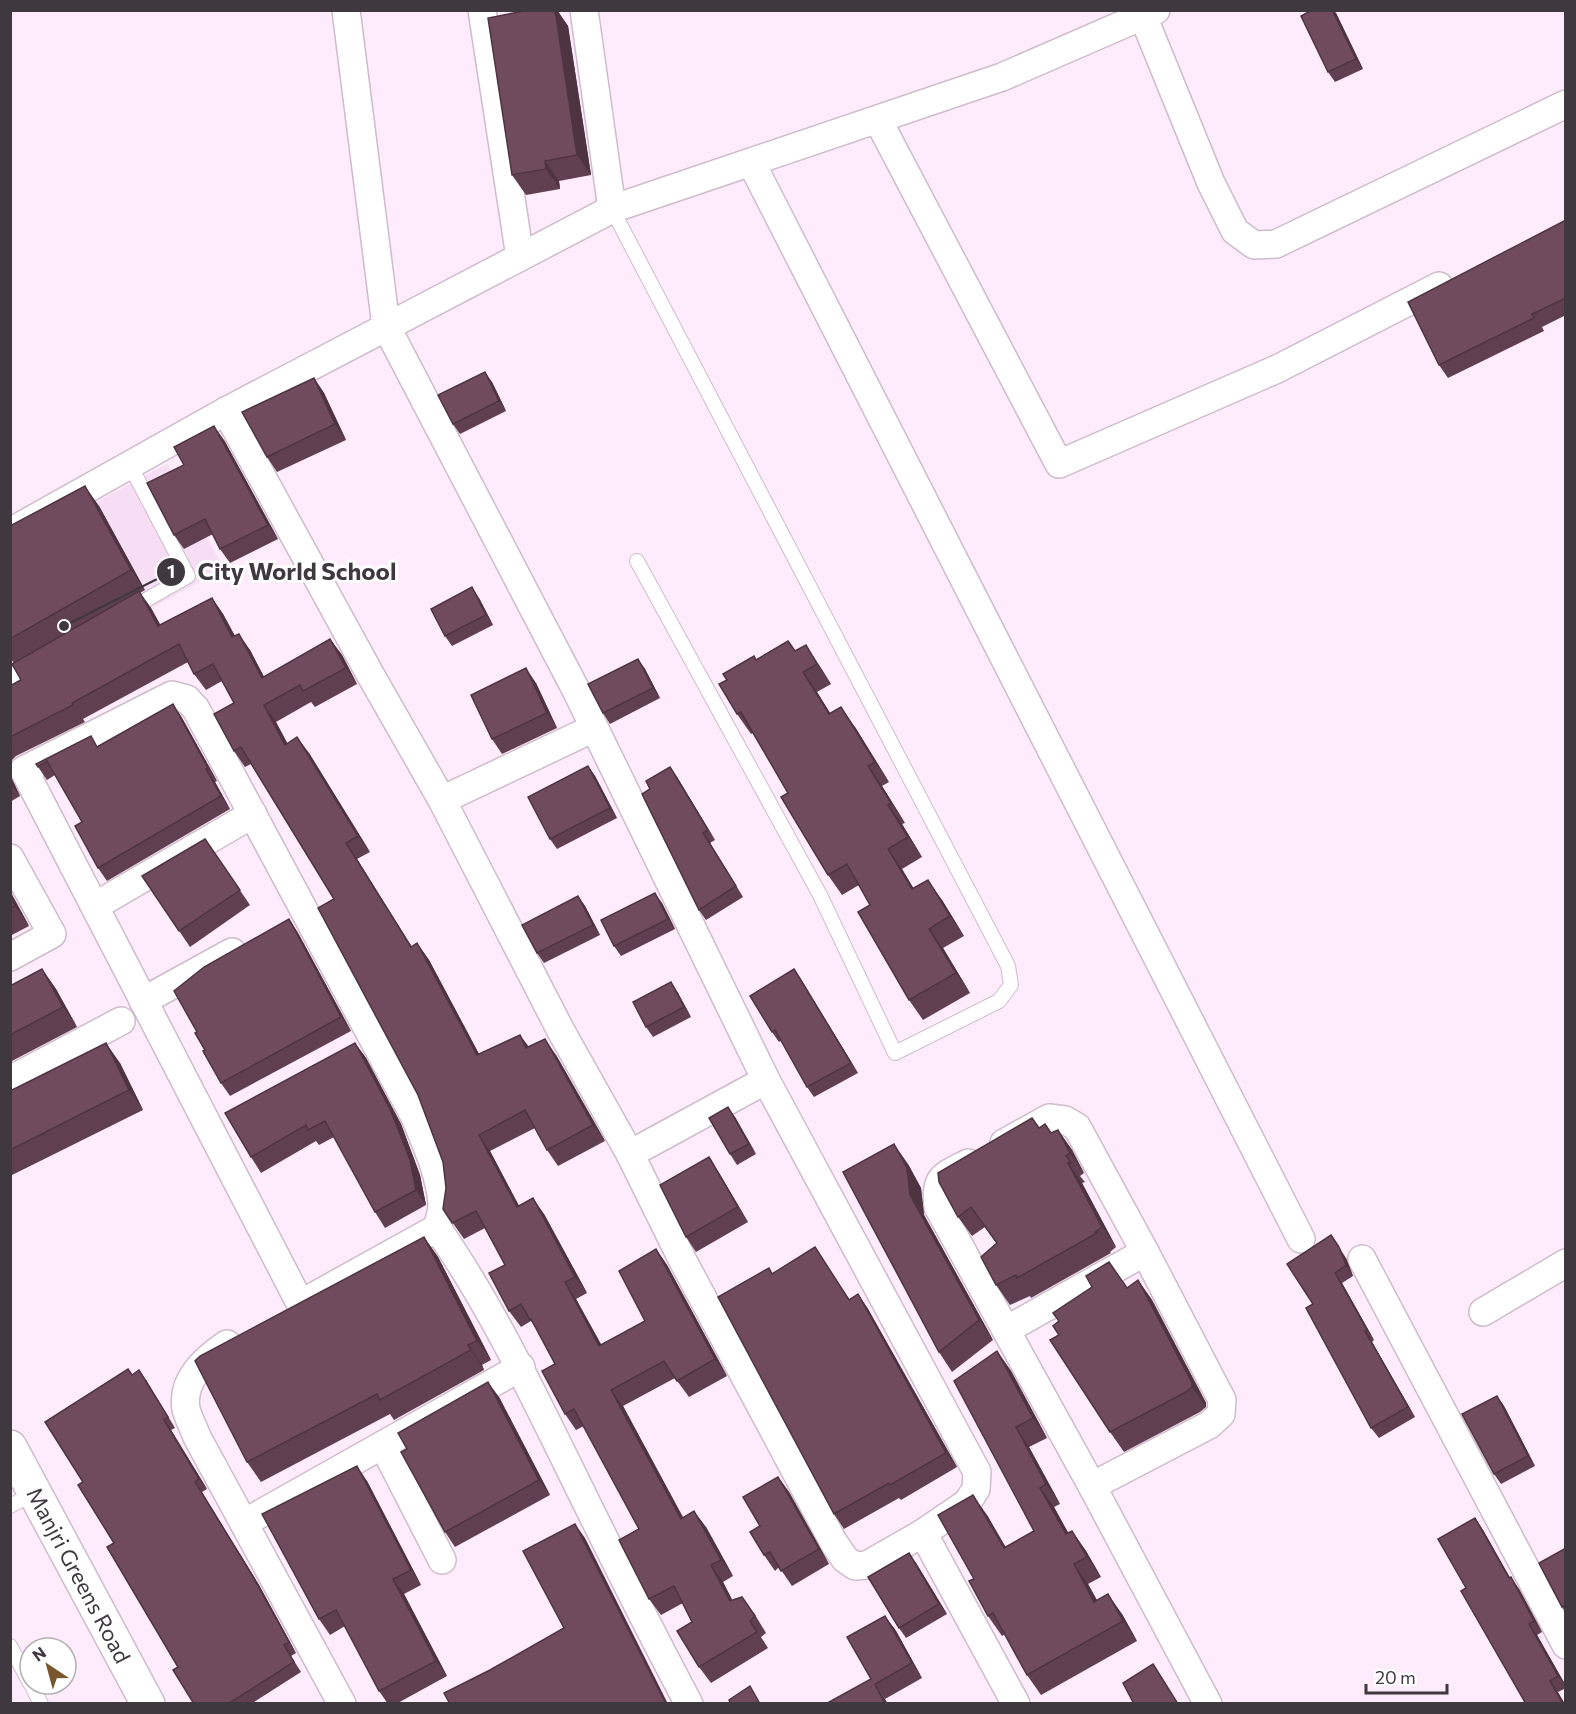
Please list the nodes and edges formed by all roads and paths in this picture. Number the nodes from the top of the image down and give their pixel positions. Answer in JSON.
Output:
{"nodes":[{"id":1,"x":346,"y":10,"type":"edge"},
{"id":2,"x":482,"y":10,"type":"edge"},
{"id":3,"x":584,"y":10,"type":"edge"},
{"id":4,"x":1149,"y":13,"type":"edge"},
{"id":5,"x":1566,"y":104,"type":"edge"},
{"id":6,"x":878,"y":120,"type":"junction"},
{"id":7,"x":751,"y":162,"type":"junction"},
{"id":8,"x":612,"y":209,"type":"junction"},
{"id":9,"x":520,"y":257,"type":"junction"},
{"id":10,"x":1462,"y":274,"type":"edge"},
{"id":11,"x":386,"y":326,"type":"junction"},
{"id":12,"x":226,"y":411,"type":"junction"},
{"id":13,"x":130,"y":465,"type":"junction"},
{"id":14,"x":10,"y":532,"type":"edge"},
{"id":15,"x":637,"y":561,"type":"dead end"},
{"id":16,"x":119,"y":615,"type":"edge"},
{"id":17,"x":40,"y":660,"type":"edge"},
{"id":18,"x":10,"y":676,"type":"edge"},
{"id":19,"x":594,"y":728,"type":"junction"},
{"id":20,"x":442,"y":800,"type":"junction"},
{"id":21,"x":253,"y":814,"type":"junction"},
{"id":22,"x":10,"y":858,"type":"edge"},
{"id":23,"x":95,"y":906,"type":"junction"},
{"id":24,"x":254,"y":939,"type":"edge"},
{"id":25,"x":10,"y":957,"type":"edge"},
{"id":26,"x":144,"y":1001,"type":"junction"},
{"id":27,"x":121,"y":1021,"type":"dead end"},
{"id":28,"x":10,"y":1080,"type":"edge"},
{"id":29,"x":766,"y":1080,"type":"junction"},
{"id":30,"x":630,"y":1154,"type":"junction"},
{"id":31,"x":437,"y":1228,"type":"junction"},
{"id":32,"x":1301,"y":1239,"type":"dead end"},
{"id":33,"x":1145,"y":1252,"type":"junction"},
{"id":34,"x":1362,"y":1259,"type":"dead end"},
{"id":35,"x":1566,"y":1263,"type":"edge"},
{"id":36,"x":1483,"y":1312,"type":"dead end"},
{"id":37,"x":1006,"y":1330,"type":"junction"},
{"id":38,"x":244,"y":1334,"type":"edge"},
{"id":39,"x":521,"y":1367,"type":"junction"},
{"id":40,"x":383,"y":1445,"type":"junction"},
{"id":41,"x":10,"y":1447,"type":"edge"},
{"id":42,"x":1092,"y":1486,"type":"junction"},
{"id":43,"x":23,"y":1499,"type":"edge"},
{"id":44,"x":244,"y":1523,"type":"junction"},
{"id":45,"x":923,"y":1533,"type":"junction"},
{"id":46,"x":442,"y":1560,"type":"dead end"},
{"id":47,"x":1566,"y":1645,"type":"edge"},
{"id":48,"x":10,"y":1646,"type":"edge"},
{"id":49,"x":18,"y":1661,"type":"edge"},
{"id":50,"x":340,"y":1703,"type":"edge"},
{"id":51,"x":148,"y":1704,"type":"edge"},
{"id":52,"x":689,"y":1704,"type":"edge"},
{"id":53,"x":1016,"y":1704,"type":"edge"},
{"id":54,"x":1208,"y":1704,"type":"edge"}],
"edges":[{"from":1,"to":11,"type":"street"},
{"from":2,"to":9,"type":"street"},
{"from":3,"to":8,"type":"street"},
{"from":4,"to":5,"type":"street"},
{"from":4,"to":6,"type":"street"},
{"from":6,"to":7,"type":"street"},
{"from":6,"to":10,"type":"street"},
{"from":7,"to":8,"type":"street"},
{"from":7,"to":32,"type":"street"},
{"from":8,"to":9,"type":"street"},
{"from":8,"to":15,"type":"lane"},
{"from":9,"to":11,"type":"street"},
{"from":11,"to":12,"type":"street"},
{"from":11,"to":19,"type":"street"},
{"from":12,"to":13,"type":"street"},
{"from":12,"to":20,"type":"street"},
{"from":13,"to":14,"type":"street"},
{"from":13,"to":16,"type":"lane"},
{"from":17,"to":18,"type":"lane"},
{"from":19,"to":20,"type":"street"},
{"from":19,"to":29,"type":"street"},
{"from":20,"to":30,"type":"street"},
{"from":21,"to":23,"type":"street"},
{"from":21,"to":23,"type":"street"},
{"from":21,"to":31,"type":"street"},
{"from":22,"to":25,"type":"street"},
{"from":23,"to":26,"type":"street"},
{"from":24,"to":26,"type":"street"},
{"from":26,"to":31,"type":"street"},
{"from":27,"to":28,"type":"street"},
{"from":29,"to":30,"type":"street"},
{"from":29,"to":45,"type":"street"},
{"from":30,"to":45,"type":"street"},
{"from":31,"to":39,"type":"street"},
{"from":33,"to":37,"type":"street"},
{"from":33,"to":37,"type":"street"},
{"from":33,"to":42,"type":"street"},
{"from":34,"to":47,"type":"street"},
{"from":35,"to":36,"type":"street"},
{"from":37,"to":42,"type":"street"},
{"from":38,"to":44,"type":"street"},
{"from":39,"to":40,"type":"street"},
{"from":39,"to":52,"type":"street"},
{"from":40,"to":44,"type":"street"},
{"from":40,"to":46,"type":"street"},
{"from":41,"to":43,"type":"street","name":"Manjri Greens Road"},
{"from":42,"to":54,"type":"street"},
{"from":43,"to":51,"type":"street","name":"Manjri Greens Road"},
{"from":44,"to":50,"type":"street"},
{"from":45,"to":53,"type":"street"},
{"from":48,"to":49,"type":"lane"}]}
